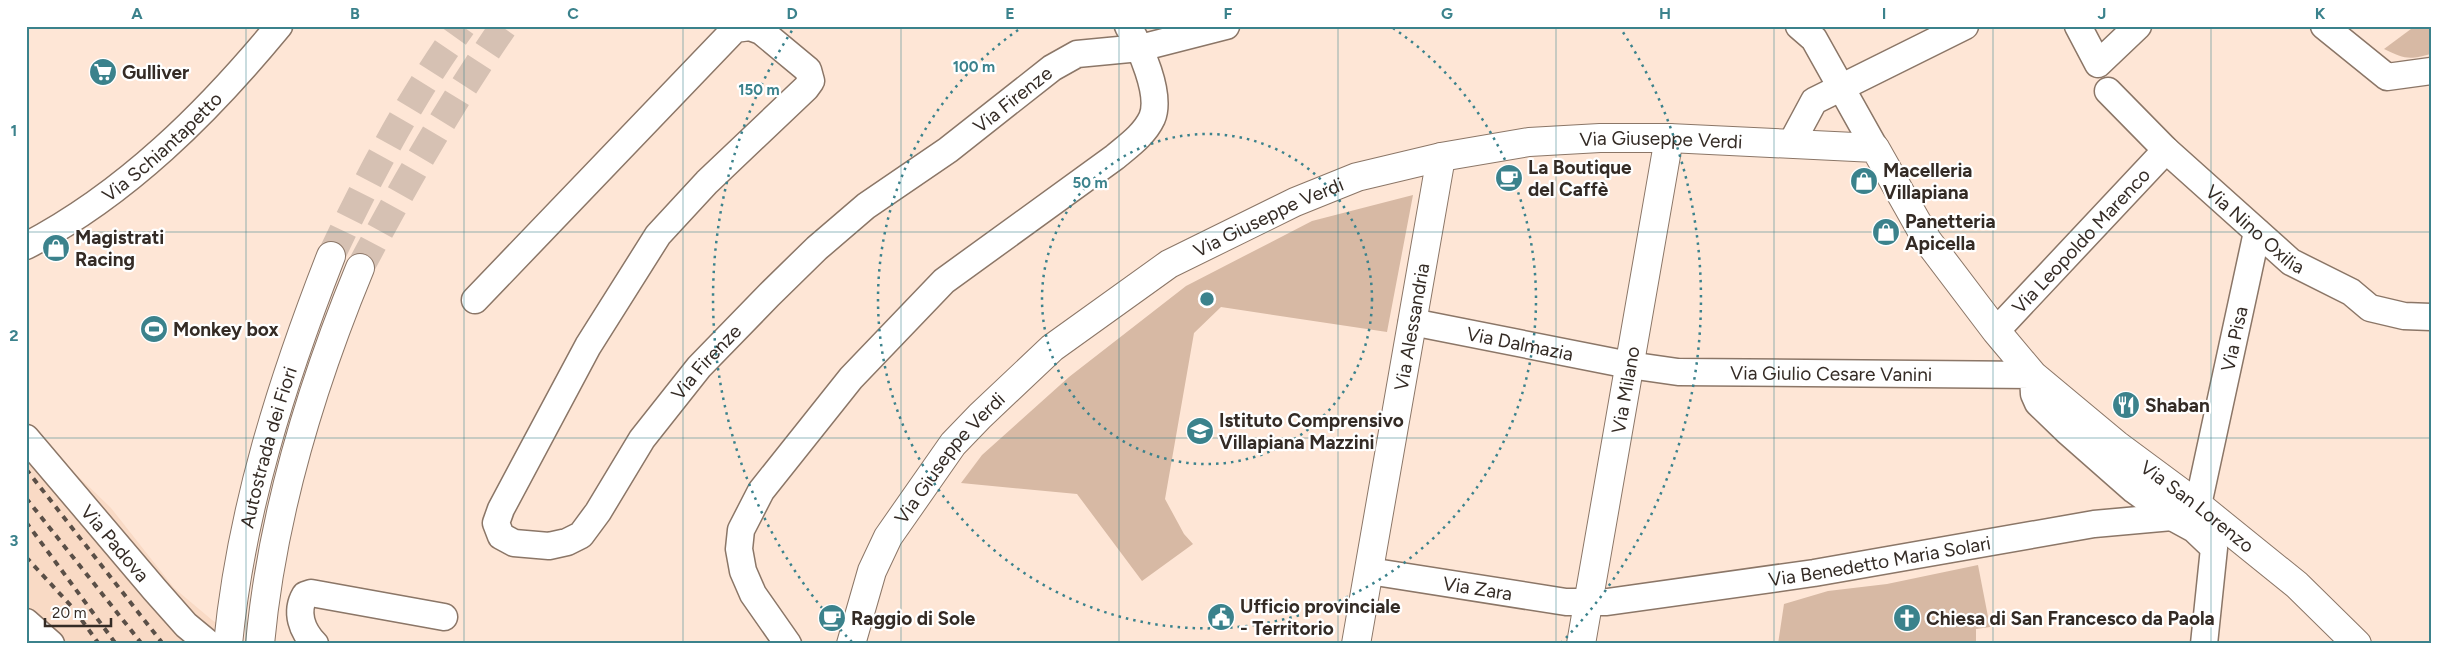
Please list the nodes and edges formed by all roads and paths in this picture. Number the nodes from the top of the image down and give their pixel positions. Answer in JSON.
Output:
{"nodes":[{"id":1,"x":279,"y":26,"type":"edge"},
{"id":2,"x":1226,"y":26,"type":"edge"},
{"id":3,"x":1800,"y":26,"type":"edge"},
{"id":4,"x":1964,"y":26,"type":"edge"},
{"id":5,"x":2078,"y":26,"type":"edge"},
{"id":6,"x":2138,"y":26,"type":"edge"},
{"id":7,"x":2324,"y":26,"type":"edge"},
{"id":8,"x":733,"y":28,"type":"edge"},
{"id":9,"x":1134,"y":37,"type":"edge"},
{"id":10,"x":2431,"y":71,"type":"edge"},
{"id":11,"x":1840,"y":87,"type":"junction"},
{"id":12,"x":2108,"y":91,"type":"dead end"},
{"id":13,"x":1669,"y":138,"type":"junction"},
{"id":14,"x":1792,"y":142,"type":"junction"},
{"id":15,"x":1875,"y":148,"type":"junction"},
{"id":16,"x":2166,"y":150,"type":"junction"},
{"id":17,"x":1440,"y":157,"type":"junction"},
{"id":18,"x":2256,"y":232,"type":"junction"},
{"id":19,"x":26,"y":246,"type":"edge"},
{"id":20,"x":331,"y":256,"type":"tunnel mouth"},
{"id":21,"x":360,"y":268,"type":"tunnel mouth"},
{"id":22,"x":475,"y":300,"type":"dead end"},
{"id":23,"x":2431,"y":317,"type":"edge"},
{"id":24,"x":1412,"y":322,"type":"junction"},
{"id":25,"x":1996,"y":331,"type":"junction"},
{"id":26,"x":1629,"y":365,"type":"junction"},
{"id":27,"x":2033,"y":375,"type":"junction"},
{"id":28,"x":26,"y":438,"type":"edge"},
{"id":29,"x":2198,"y":505,"type":"junction"},
{"id":30,"x":2172,"y":517,"type":"junction"},
{"id":31,"x":1369,"y":571,"type":"junction"},
{"id":32,"x":1588,"y":602,"type":"junction"},
{"id":33,"x":444,"y":617,"type":"dead end"},
{"id":34,"x":26,"y":622,"type":"edge"},
{"id":35,"x":51,"y":644,"type":"edge"},
{"id":36,"x":209,"y":644,"type":"edge"},
{"id":37,"x":228,"y":644,"type":"edge"},
{"id":38,"x":260,"y":644,"type":"edge"},
{"id":39,"x":315,"y":644,"type":"edge"},
{"id":40,"x":788,"y":644,"type":"edge"},
{"id":41,"x":851,"y":644,"type":"edge"},
{"id":42,"x":1356,"y":644,"type":"edge"},
{"id":43,"x":1581,"y":644,"type":"edge"},
{"id":44,"x":2204,"y":644,"type":"edge"},
{"id":45,"x":2357,"y":644,"type":"edge"}],
"edges":[{"from":1,"to":19,"type":"street","name":"Via Schiantapetto"},
{"from":2,"to":9,"type":"street"},
{"from":3,"to":11,"type":"street","name":"Via San Lorenzo"},
{"from":4,"to":11,"type":"street"},
{"from":5,"to":6,"type":"street"},
{"from":7,"to":10,"type":"street"},
{"from":8,"to":9,"type":"street","name":"Via Firenze"},
{"from":8,"to":22,"type":"street","name":"Via Firenze"},
{"from":9,"to":40,"type":"street"},
{"from":11,"to":14,"type":"street"},
{"from":11,"to":15,"type":"street","name":"Via San Lorenzo"},
{"from":12,"to":16,"type":"street","name":"Via Nino Oxilia"},
{"from":13,"to":14,"type":"main road","name":"Via Giuseppe Verdi"},
{"from":13,"to":17,"type":"main road","name":"Via Giuseppe Verdi"},
{"from":13,"to":26,"type":"main road","name":"Via Milano"},
{"from":14,"to":15,"type":"main road","name":"Via Giuseppe Verdi"},
{"from":15,"to":25,"type":"main road","name":"Via San Lorenzo"},
{"from":16,"to":18,"type":"street","name":"Via Nino Oxilia"},
{"from":16,"to":25,"type":"street","name":"Via Leopoldo Marenco"},
{"from":17,"to":24,"type":"main road","name":"Via Alessandria"},
{"from":17,"to":41,"type":"main road","name":"Via Giuseppe Verdi"},
{"from":18,"to":23,"type":"street","name":"Via Nino Oxilia"},
{"from":18,"to":29,"type":"street","name":"Via Pisa"},
{"from":20,"to":37,"type":"main road","name":"Autostrada dei Fiori"},
{"from":21,"to":38,"type":"main road","name":"Autostrada dei Fiori"},
{"from":24,"to":26,"type":"street","name":"Via Dalmazia"},
{"from":24,"to":31,"type":"main road","name":"Via Alessandria"},
{"from":25,"to":27,"type":"main road","name":"Via San Lorenzo"},
{"from":26,"to":27,"type":"street","name":"Via Giulio Cesare Vanini"},
{"from":26,"to":32,"type":"main road","name":"Via Milano"},
{"from":27,"to":29,"type":"main road","name":"Via San Lorenzo"},
{"from":27,"to":30,"type":"street","name":"Via San Lorenzo"},
{"from":28,"to":36,"type":"street","name":"Via Padova"},
{"from":29,"to":45,"type":"main road","name":"Via San Lorenzo"},
{"from":30,"to":32,"type":"street","name":"Via Benedetto Maria Solari"},
{"from":30,"to":44,"type":"street","name":"Via San Lorenzo"},
{"from":31,"to":32,"type":"street","name":"Via Zara"},
{"from":31,"to":42,"type":"main road","name":"Via Alessandria"},
{"from":32,"to":43,"type":"main road","name":"Via Milano"},
{"from":33,"to":39,"type":"street"},
{"from":34,"to":35,"type":"street"}]}
